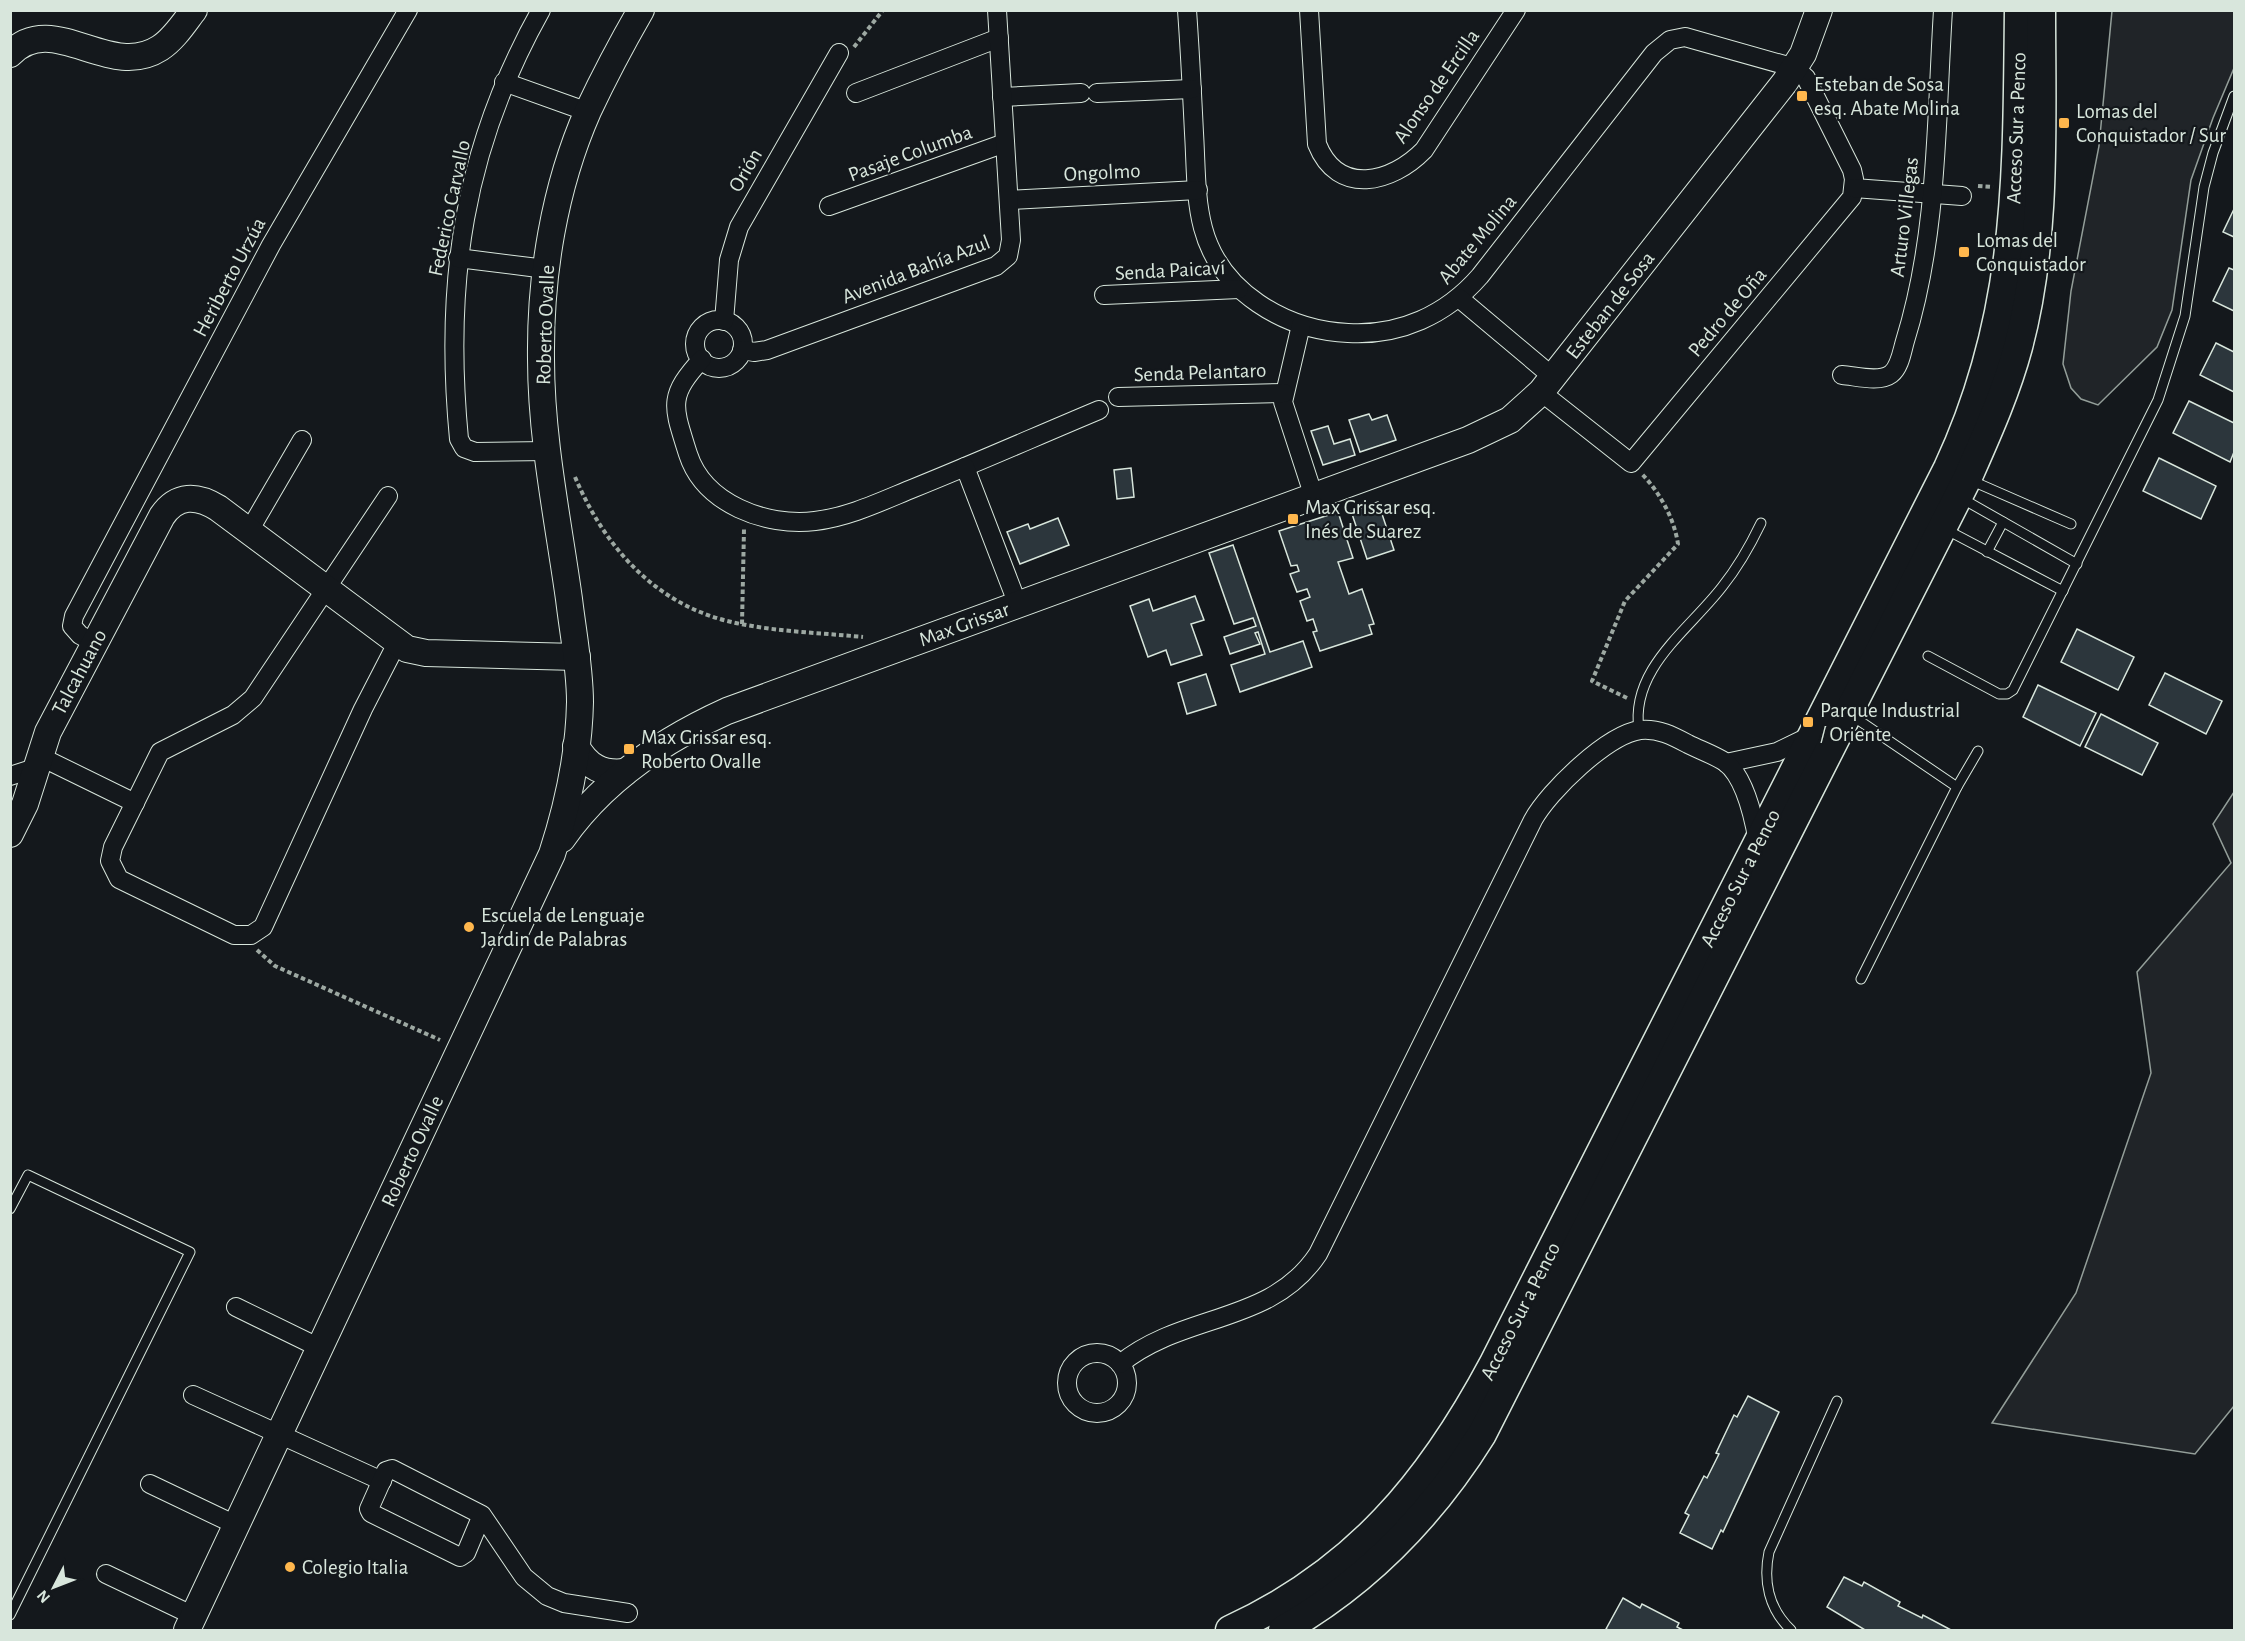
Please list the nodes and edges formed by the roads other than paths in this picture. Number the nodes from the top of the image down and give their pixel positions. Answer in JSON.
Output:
{"nodes":[{"id":1,"x":195,"y":10,"type":"edge"},
{"id":2,"x":408,"y":10,"type":"edge"},
{"id":3,"x":541,"y":10,"type":"edge"},
{"id":4,"x":641,"y":10,"type":"edge"},
{"id":5,"x":997,"y":10,"type":"edge"},
{"id":6,"x":1187,"y":10,"type":"edge"},
{"id":7,"x":1309,"y":10,"type":"edge"},
{"id":8,"x":1516,"y":10,"type":"edge"},
{"id":9,"x":1818,"y":10,"type":"edge"},
{"id":10,"x":1943,"y":10,"type":"edge"},
{"id":11,"x":2019,"y":10,"type":"edge"},
{"id":12,"x":2041,"y":10,"type":"edge"},
{"id":13,"x":999,"y":38,"type":"junction"},
{"id":14,"x":839,"y":53,"type":"road end"},
{"id":15,"x":10,"y":54,"type":"edge"},
{"id":16,"x":1795,"y":68,"type":"junction"},
{"id":17,"x":504,"y":82,"type":"junction"},
{"id":18,"x":1192,"y":89,"type":"junction"},
{"id":19,"x":856,"y":93,"type":"dead end"},
{"id":20,"x":2235,"y":96,"type":"edge"},
{"id":21,"x":1002,"y":97,"type":"junction"},
{"id":22,"x":588,"y":112,"type":"junction"},
{"id":23,"x":1005,"y":143,"type":"junction"},
{"id":24,"x":1854,"y":188,"type":"junction"},
{"id":25,"x":1198,"y":190,"type":"junction"},
{"id":26,"x":1932,"y":194,"type":"junction"},
{"id":27,"x":1962,"y":196,"type":"road end"},
{"id":28,"x":1009,"y":200,"type":"junction"},
{"id":29,"x":829,"y":206,"type":"dead end"},
{"id":30,"x":458,"y":258,"type":"junction"},
{"id":31,"x":546,"y":269,"type":"junction"},
{"id":32,"x":1239,"y":289,"type":"junction"},
{"id":33,"x":1104,"y":296,"type":"dead end"},
{"id":34,"x":1459,"y":298,"type":"junction"},
{"id":35,"x":724,"y":321,"type":"junction"},
{"id":36,"x":1301,"y":325,"type":"junction"},
{"id":37,"x":742,"y":350,"type":"junction"},
{"id":38,"x":702,"y":359,"type":"junction"},
{"id":39,"x":1842,"y":375,"type":"dead end"},
{"id":40,"x":1547,"y":385,"type":"junction"},
{"id":41,"x":1284,"y":393,"type":"junction"},
{"id":42,"x":1118,"y":397,"type":"dead end"},
{"id":43,"x":1099,"y":410,"type":"dead end"},
{"id":44,"x":302,"y":440,"type":"dead end"},
{"id":45,"x":548,"y":451,"type":"junction"},
{"id":46,"x":965,"y":467,"type":"junction"},
{"id":47,"x":1963,"y":488,"type":"junction"},
{"id":48,"x":388,"y":496,"type":"dead end"},
{"id":49,"x":1314,"y":496,"type":"junction"},
{"id":50,"x":2003,"y":522,"type":"junction"},
{"id":51,"x":1761,"y":524,"type":"dead end"},
{"id":52,"x":2071,"y":524,"type":"dead end"},
{"id":53,"x":1943,"y":528,"type":"junction"},
{"id":54,"x":249,"y":531,"type":"junction"},
{"id":55,"x":1988,"y":552,"type":"junction"},
{"id":56,"x":2077,"y":564,"type":"junction"},
{"id":57,"x":99,"y":569,"type":"junction"},
{"id":58,"x":126,"y":584,"type":"junction"},
{"id":59,"x":325,"y":588,"type":"junction"},
{"id":60,"x":2063,"y":591,"type":"junction"},
{"id":61,"x":1018,"y":605,"type":"junction"},
{"id":62,"x":95,"y":643,"type":"junction"},
{"id":63,"x":397,"y":643,"type":"junction"},
{"id":64,"x":1928,"y":656,"type":"dead end"},
{"id":65,"x":577,"y":657,"type":"junction"},
{"id":66,"x":1849,"y":714,"type":"junction"},
{"id":67,"x":1639,"y":730,"type":"junction"},
{"id":68,"x":1812,"y":735,"type":"junction"},
{"id":69,"x":576,"y":746,"type":"junction"},
{"id":70,"x":1978,"y":751,"type":"dead end"},
{"id":71,"x":37,"y":762,"type":"junction"},
{"id":72,"x":1726,"y":763,"type":"junction"},
{"id":73,"x":625,"y":772,"type":"junction"},
{"id":74,"x":10,"y":776,"type":"edge"},
{"id":75,"x":1957,"y":787,"type":"junction"},
{"id":76,"x":135,"y":803,"type":"junction"},
{"id":77,"x":10,"y":834,"type":"edge"},
{"id":78,"x":1758,"y":842,"type":"junction"},
{"id":79,"x":552,"y":854,"type":"junction"},
{"id":80,"x":1861,"y":978,"type":"dead end"},
{"id":81,"x":10,"y":1209,"type":"edge"},
{"id":82,"x":236,"y":1307,"type":"dead end"},
{"id":83,"x":320,"y":1347,"type":"junction"},
{"id":84,"x":1120,"y":1364,"type":"dead end"},
{"id":85,"x":193,"y":1395,"type":"dead end"},
{"id":86,"x":1836,"y":1401,"type":"dead end"},
{"id":87,"x":279,"y":1435,"type":"junction"},
{"id":88,"x":382,"y":1481,"type":"junction"},
{"id":89,"x":150,"y":1484,"type":"dead end"},
{"id":90,"x":482,"y":1515,"type":"junction"},
{"id":91,"x":236,"y":1525,"type":"junction"},
{"id":92,"x":106,"y":1574,"type":"dead end"},
{"id":93,"x":628,"y":1613,"type":"dead end"},
{"id":94,"x":10,"y":1615,"type":"edge"},
{"id":95,"x":190,"y":1623,"type":"edge"},
{"id":96,"x":1230,"y":1630,"type":"edge"},
{"id":97,"x":1283,"y":1630,"type":"edge"},
{"id":98,"x":1791,"y":1630,"type":"edge"}],
"edges":[{"from":1,"to":15,"type":"street"},
{"from":2,"to":57,"type":"street","name":"Heriberto Urzúa"},
{"from":3,"to":17,"type":"street","name":"Federico Carvallo"},
{"from":4,"to":22,"type":"street","name":"Roberto Ovalle"},
{"from":5,"to":13,"type":"street","name":"Avenida Bahía Azul"},
{"from":6,"to":18,"type":"street","name":"Abate Molina"},
{"from":7,"to":8,"type":"street","name":"Alonso de Ercilla"},
{"from":9,"to":16,"type":"street","name":"Esteban de Sosa"},
{"from":10,"to":26,"type":"street","name":"Arturo Villegas"},
{"from":11,"to":68,"type":"main road","name":"Acceso Sur a Penco"},
{"from":12,"to":47,"type":"main road","name":"Acceso Sur a Penco"},
{"from":13,"to":19,"type":"street"},
{"from":13,"to":21,"type":"street","name":"Avenida Bahía Azul"},
{"from":14,"to":35,"type":"street","name":"Orión"},
{"from":16,"to":24,"type":"street"},
{"from":16,"to":34,"type":"street","name":"Abate Molina"},
{"from":16,"to":40,"type":"street","name":"Esteban de Sosa"},
{"from":17,"to":22,"type":"street"},
{"from":17,"to":30,"type":"street","name":"Federico Carvallo"},
{"from":18,"to":21,"type":"street"},
{"from":18,"to":25,"type":"street","name":"Abate Molina"},
{"from":20,"to":56,"type":"lane"},
{"from":21,"to":23,"type":"street","name":"Avenida Bahía Azul"},
{"from":22,"to":31,"type":"street","name":"Roberto Ovalle"},
{"from":23,"to":28,"type":"street","name":"Avenida Bahía Azul"},
{"from":23,"to":29,"type":"street","name":"Pasaje Columba"},
{"from":24,"to":26,"type":"street"},
{"from":24,"to":40,"type":"street","name":"Pedro de Oña"},
{"from":25,"to":28,"type":"street","name":"Ongolmo"},
{"from":25,"to":32,"type":"street","name":"Abate Molina"},
{"from":26,"to":27,"type":"street"},
{"from":26,"to":39,"type":"street","name":"Arturo Villegas"},
{"from":28,"to":37,"type":"street","name":"Avenida Bahía Azul"},
{"from":30,"to":31,"type":"street"},
{"from":30,"to":45,"type":"street","name":"Federico Carvallo"},
{"from":31,"to":45,"type":"street","name":"Roberto Ovalle"},
{"from":32,"to":33,"type":"street","name":"Senda Paicaví"},
{"from":32,"to":36,"type":"street","name":"Abate Molina"},
{"from":34,"to":36,"type":"street","name":"Abate Molina"},
{"from":34,"to":40,"type":"street"},
{"from":35,"to":37,"type":"street"},
{"from":35,"to":38,"type":"street"},
{"from":36,"to":41,"type":"street"},
{"from":37,"to":38,"type":"street"},
{"from":38,"to":46,"type":"street"},
{"from":40,"to":49,"type":"street","name":"Esteban de Sosa"},
{"from":41,"to":42,"type":"street","name":"Senda Pelantaro"},
{"from":41,"to":49,"type":"street"},
{"from":43,"to":46,"type":"street"},
{"from":44,"to":54,"type":"street"},
{"from":45,"to":65,"type":"street","name":"Roberto Ovalle"},
{"from":46,"to":61,"type":"street"},
{"from":47,"to":50,"type":"lane"},
{"from":47,"to":52,"type":"lane"},
{"from":47,"to":53,"type":"main road","name":"Acceso Sur a Penco"},
{"from":48,"to":59,"type":"street"},
{"from":49,"to":61,"type":"street","name":"Max Grissar"},
{"from":50,"to":55,"type":"lane"},
{"from":50,"to":56,"type":"lane"},
{"from":51,"to":67,"type":"lane"},
{"from":53,"to":55,"type":"lane"},
{"from":53,"to":66,"type":"main road","name":"Acceso Sur a Penco"},
{"from":54,"to":58,"type":"street","name":"Talcahuano"},
{"from":54,"to":59,"type":"street"},
{"from":55,"to":60,"type":"lane"},
{"from":56,"to":60,"type":"lane"},
{"from":57,"to":58,"type":"street"},
{"from":57,"to":62,"type":"street","name":"Heriberto Urzúa"},
{"from":58,"to":62,"type":"street","name":"Talcahuano"},
{"from":59,"to":63,"type":"street"},
{"from":59,"to":76,"type":"street"},
{"from":60,"to":64,"type":"lane"},
{"from":61,"to":73,"type":"street","name":"Max Grissar"},
{"from":62,"to":71,"type":"street","name":"Talcahuano"},
{"from":63,"to":65,"type":"street"},
{"from":63,"to":76,"type":"street"},
{"from":65,"to":69,"type":"street","name":"Roberto Ovalle"},
{"from":66,"to":75,"type":"lane"},
{"from":66,"to":97,"type":"main road","name":"Acceso Sur a Penco"},
{"from":67,"to":72,"type":"street"},
{"from":67,"to":84,"type":"street"},
{"from":68,"to":72,"type":"street"},
{"from":68,"to":78,"type":"main road","name":"Acceso Sur a Penco"},
{"from":69,"to":73,"type":"street"},
{"from":69,"to":79,"type":"street","name":"Roberto Ovalle"},
{"from":70,"to":75,"type":"lane"},
{"from":71,"to":74,"type":"street"},
{"from":71,"to":76,"type":"street"},
{"from":71,"to":77,"type":"street","name":"Talcahuano"},
{"from":72,"to":78,"type":"street"},
{"from":73,"to":79,"type":"street","name":"Max Grissar"},
{"from":75,"to":80,"type":"lane"},
{"from":78,"to":96,"type":"main road","name":"Acceso Sur a Penco"},
{"from":79,"to":83,"type":"street","name":"Roberto Ovalle"},
{"from":81,"to":94,"type":"lane"},
{"from":82,"to":83,"type":"street"},
{"from":83,"to":87,"type":"street","name":"Roberto Ovalle"},
{"from":85,"to":87,"type":"street"},
{"from":86,"to":98,"type":"lane"},
{"from":87,"to":88,"type":"street"},
{"from":87,"to":91,"type":"street","name":"Roberto Ovalle"},
{"from":88,"to":90,"type":"street"},
{"from":88,"to":90,"type":"street"},
{"from":89,"to":91,"type":"street"},
{"from":90,"to":93,"type":"street"},
{"from":91,"to":95,"type":"street","name":"Roberto Ovalle"},
{"from":92,"to":95,"type":"street"}]}
